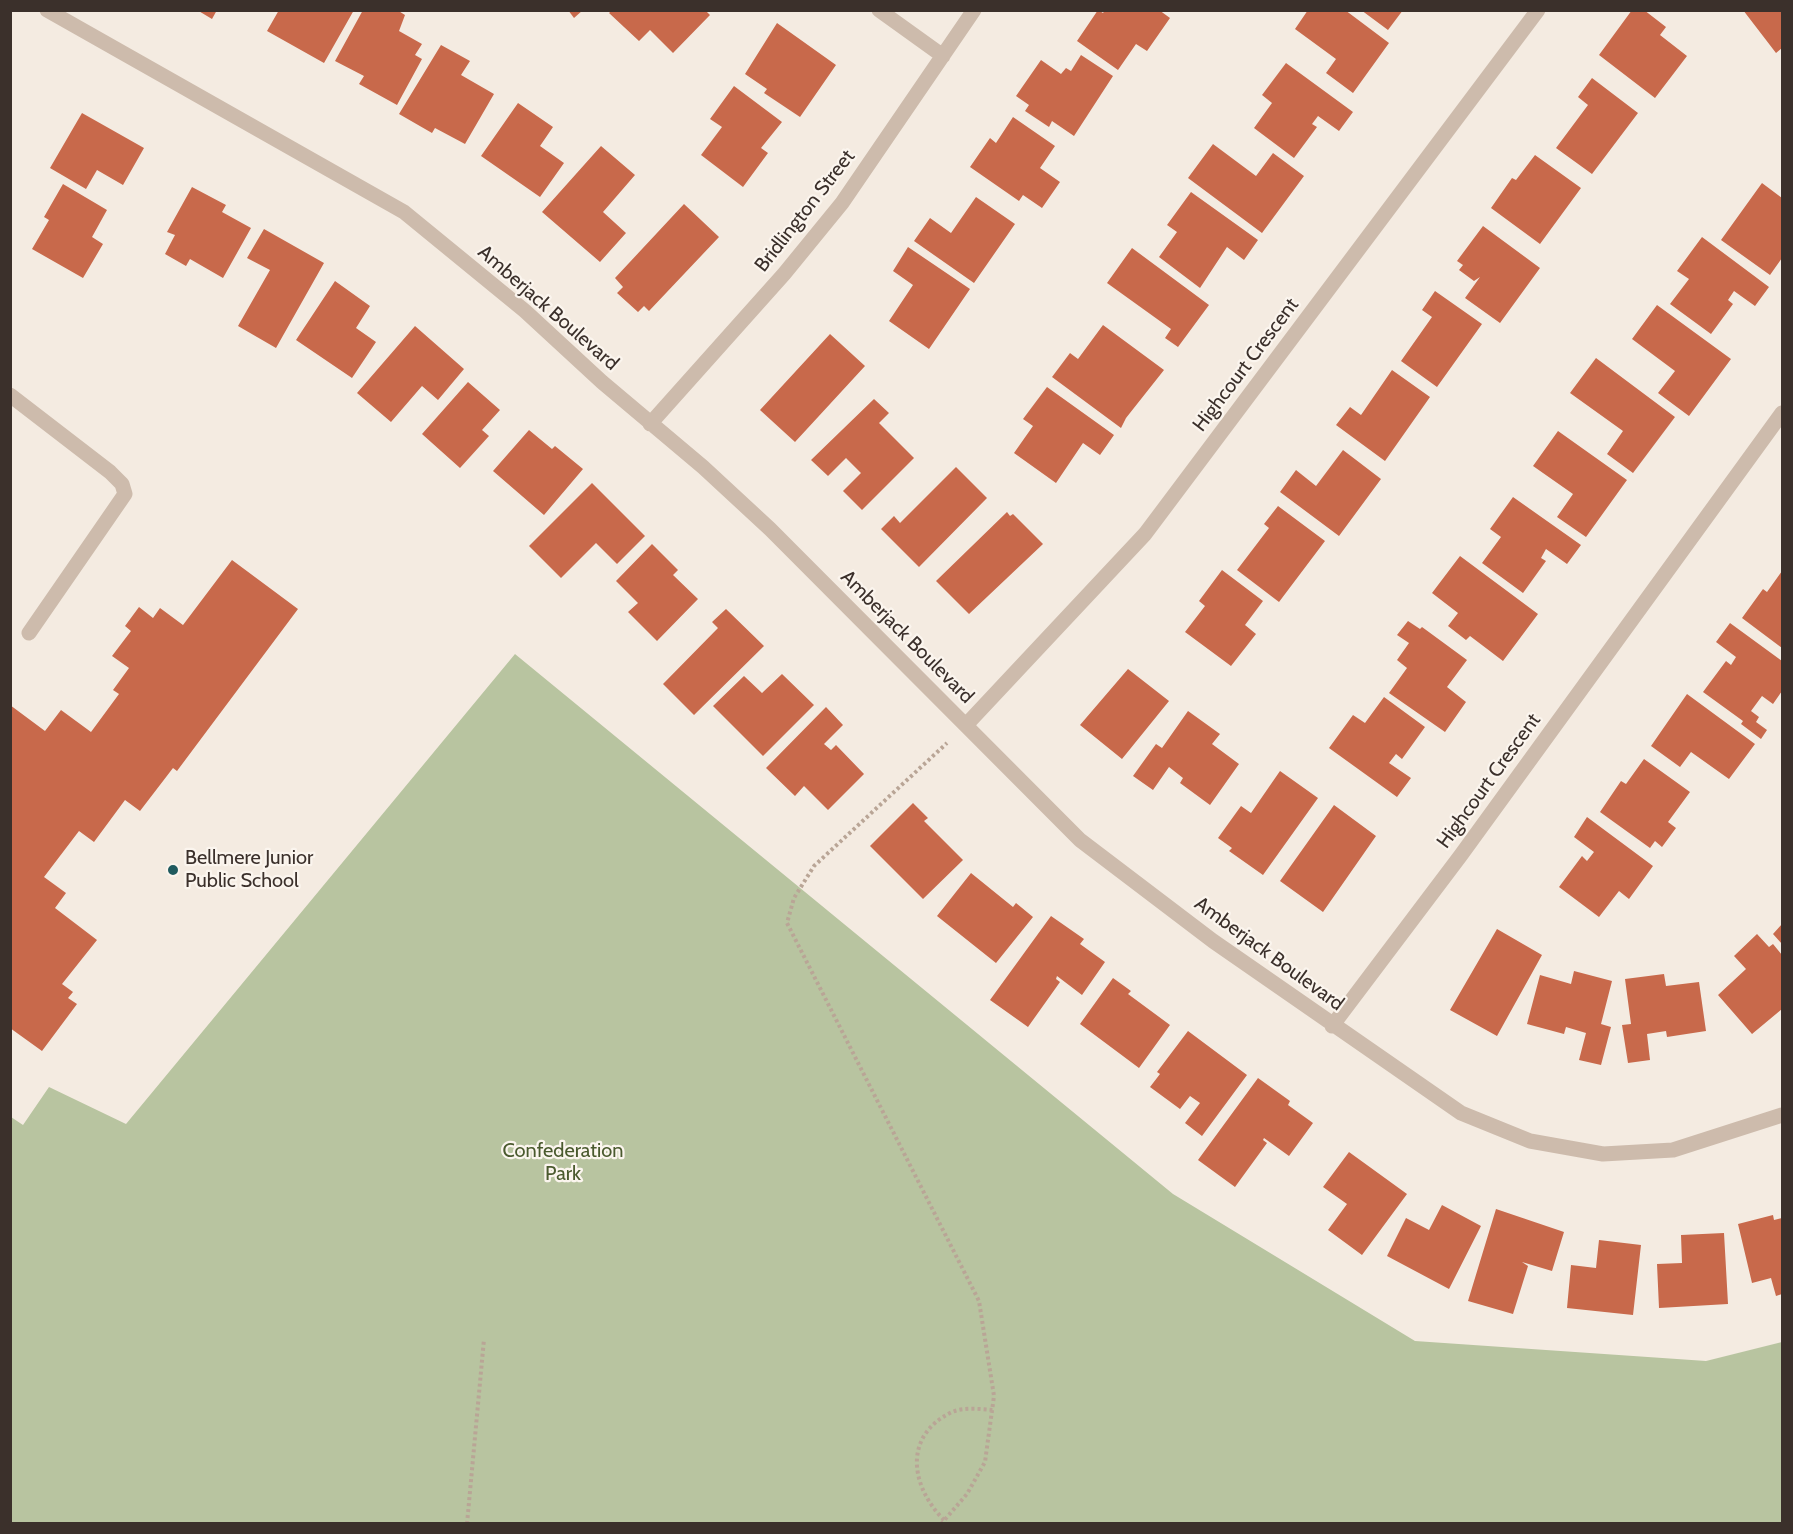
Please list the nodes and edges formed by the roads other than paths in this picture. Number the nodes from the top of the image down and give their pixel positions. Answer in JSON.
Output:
{"nodes":[{"id":1,"x":46,"y":10,"type":"edge"},
{"id":2,"x":879,"y":10,"type":"edge"},
{"id":3,"x":974,"y":10,"type":"edge"},
{"id":4,"x":1538,"y":10,"type":"edge"},
{"id":5,"x":943,"y":56,"type":"junction"},
{"id":6,"x":10,"y":395,"type":"edge"},
{"id":7,"x":1782,"y":413,"type":"edge"},
{"id":8,"x":650,"y":424,"type":"junction"},
{"id":9,"x":29,"y":633,"type":"dead end"},
{"id":10,"x":966,"y":725,"type":"junction"},
{"id":11,"x":1332,"y":1026,"type":"junction"},
{"id":12,"x":1782,"y":1115,"type":"edge"}],
"edges":[{"from":1,"to":8,"type":"street","name":"Amberjack Boulevard"},
{"from":2,"to":5,"type":"street"},
{"from":3,"to":5,"type":"street","name":"Bridlington Street"},
{"from":4,"to":10,"type":"street","name":"Highcourt Crescent"},
{"from":5,"to":8,"type":"street","name":"Bridlington Street"},
{"from":6,"to":9,"type":"street"},
{"from":7,"to":11,"type":"street","name":"Highcourt Crescent"},
{"from":8,"to":10,"type":"street","name":"Amberjack Boulevard"},
{"from":10,"to":11,"type":"street","name":"Amberjack Boulevard"},
{"from":11,"to":12,"type":"street","name":"Amberjack Boulevard"}]}
